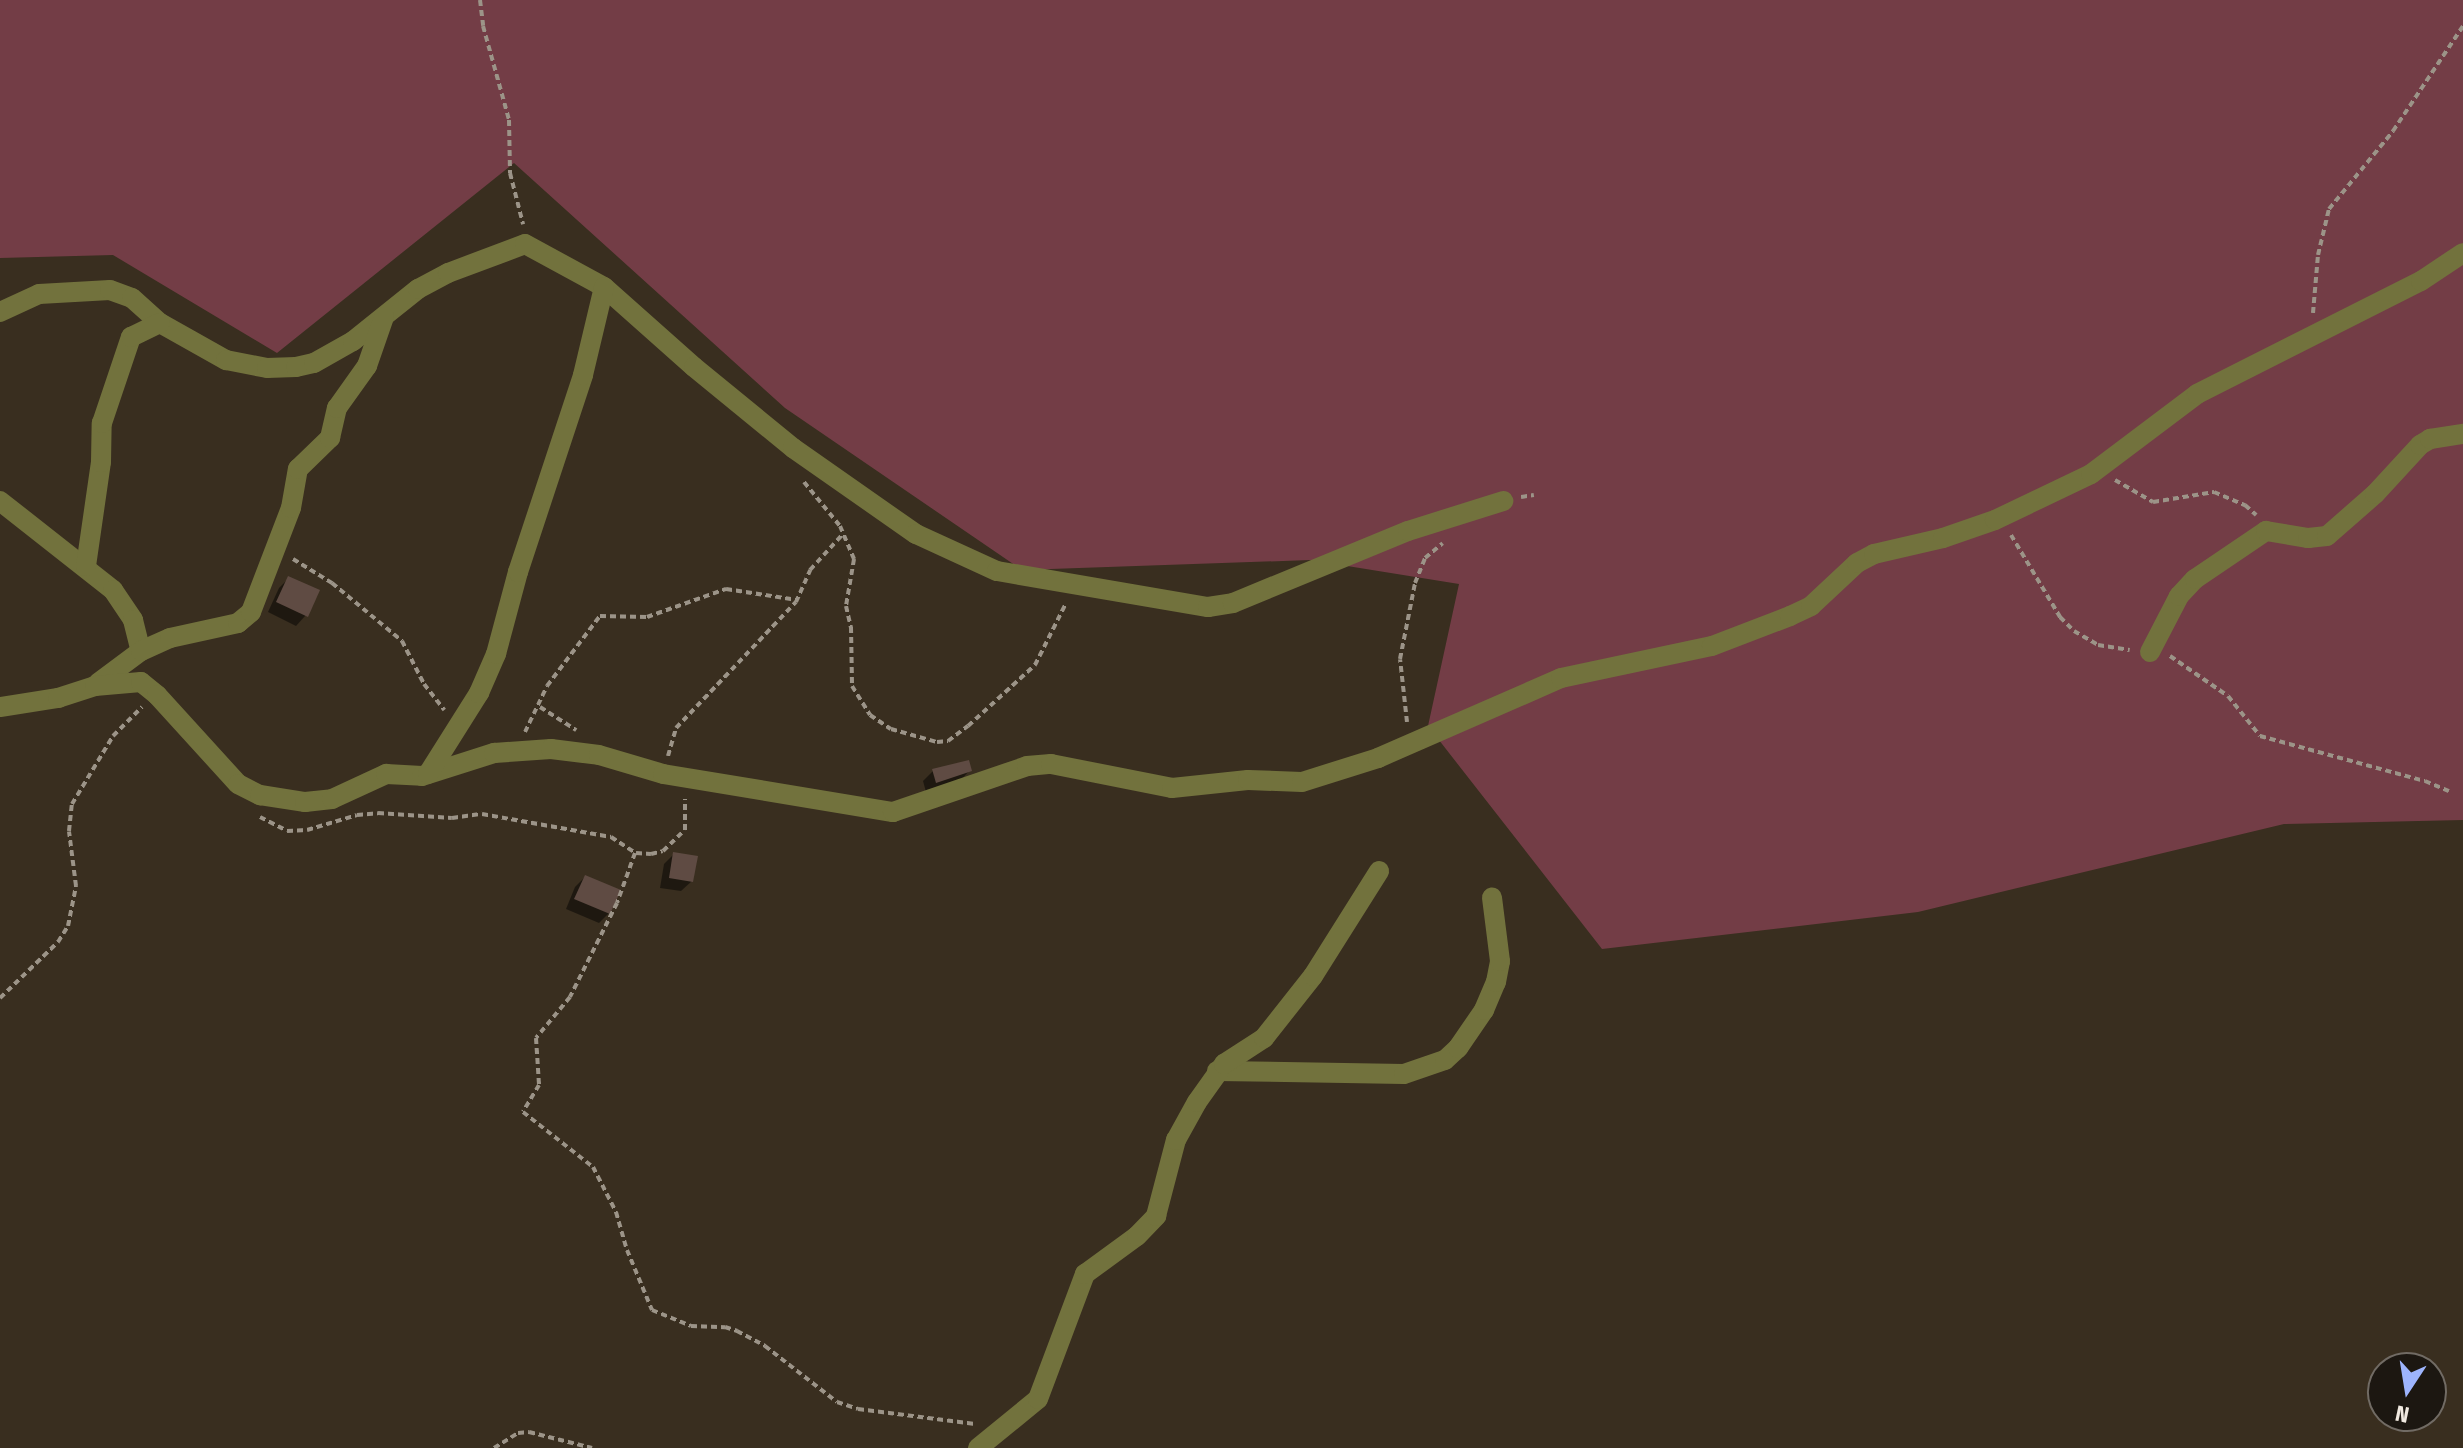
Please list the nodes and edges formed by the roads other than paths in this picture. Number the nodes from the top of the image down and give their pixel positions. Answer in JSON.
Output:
{"nodes":[{"id":1,"x":2463,"y":253,"type":"edge"},
{"id":2,"x":604,"y":287,"type":"junction"},
{"id":3,"x":0,"y":312,"type":"edge"},
{"id":4,"x":384,"y":317,"type":"junction"},
{"id":5,"x":160,"y":323,"type":"junction"},
{"id":6,"x":2463,"y":434,"type":"edge"},
{"id":7,"x":0,"y":501,"type":"edge"},
{"id":8,"x":1503,"y":501,"type":"road end"},
{"id":9,"x":86,"y":566,"type":"junction"},
{"id":10,"x":141,"y":651,"type":"junction"},
{"id":11,"x":2150,"y":652,"type":"road end"},
{"id":12,"x":95,"y":686,"type":"junction"},
{"id":13,"x":0,"y":707,"type":"edge"},
{"id":14,"x":428,"y":774,"type":"junction"},
{"id":15,"x":1379,"y":871,"type":"dead end"},
{"id":16,"x":1492,"y":898,"type":"dead end"},
{"id":17,"x":1217,"y":1071,"type":"junction"},
{"id":18,"x":978,"y":1448,"type":"edge"}],
"edges":[{"from":1,"to":14,"type":"street"},
{"from":2,"to":4,"type":"street"},
{"from":2,"to":8,"type":"street"},
{"from":2,"to":14,"type":"street"},
{"from":3,"to":5,"type":"street"},
{"from":4,"to":5,"type":"street"},
{"from":4,"to":10,"type":"street"},
{"from":5,"to":9,"type":"street"},
{"from":6,"to":11,"type":"street"},
{"from":7,"to":9,"type":"street"},
{"from":9,"to":10,"type":"street"},
{"from":10,"to":12,"type":"street"},
{"from":12,"to":13,"type":"street"},
{"from":12,"to":14,"type":"street"},
{"from":15,"to":17,"type":"street"},
{"from":16,"to":17,"type":"street"},
{"from":17,"to":18,"type":"street"}]}
